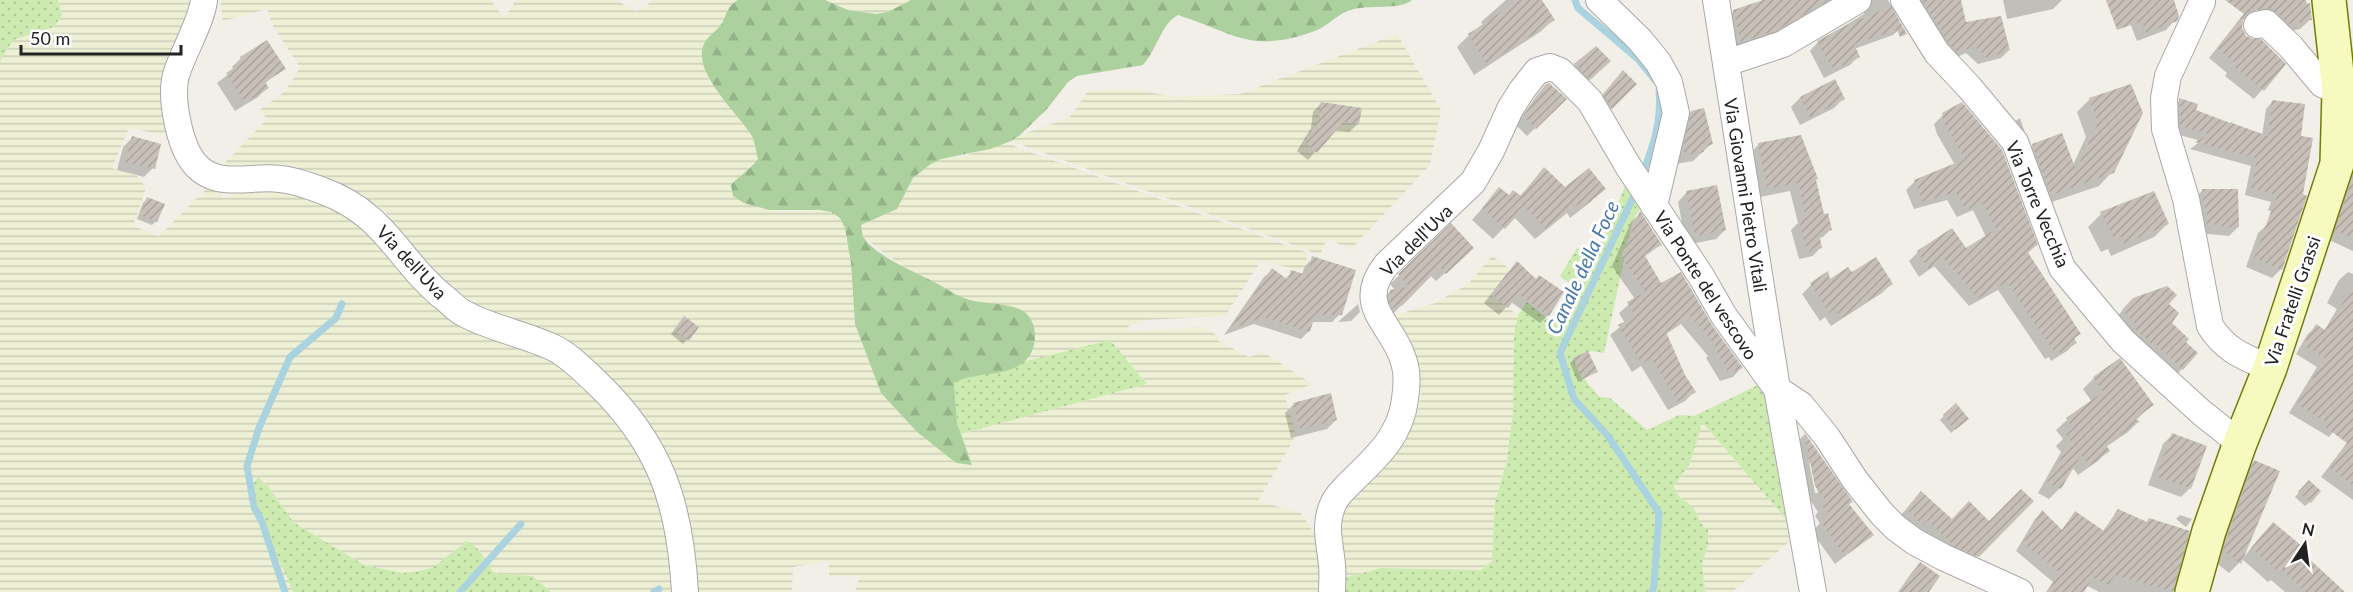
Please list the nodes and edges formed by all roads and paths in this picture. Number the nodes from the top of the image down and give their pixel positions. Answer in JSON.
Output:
{"nodes":[{"id":1,"x":204,"y":0,"type":"edge"},
{"id":2,"x":1599,"y":0,"type":"edge"},
{"id":3,"x":1716,"y":0,"type":"edge"},
{"id":4,"x":1858,"y":0,"type":"edge"},
{"id":5,"x":1904,"y":0,"type":"edge"},
{"id":6,"x":2329,"y":0,"type":"edge"},
{"id":7,"x":2202,"y":2,"type":"dead end"},
{"id":8,"x":2257,"y":25,"type":"dead end"},
{"id":9,"x":1726,"y":63,"type":"junction"},
{"id":10,"x":1550,"y":67,"type":"joint"},
{"id":11,"x":2339,"y":92,"type":"junction"},
{"id":12,"x":1652,"y":202,"type":"junction"},
{"id":13,"x":2270,"y":368,"type":"junction"},
{"id":14,"x":1777,"y":389,"type":"junction"},
{"id":15,"x":2240,"y":443,"type":"junction"},
{"id":16,"x":685,"y":592,"type":"edge"},
{"id":17,"x":1332,"y":592,"type":"edge"},
{"id":18,"x":1813,"y":592,"type":"edge"},
{"id":19,"x":2020,"y":592,"type":"edge"},
{"id":20,"x":2192,"y":592,"type":"edge"},
{"id":21,"x":2205,"y":592,"type":"edge"},
{"id":22,"x":2212,"y":592,"type":"edge"}],
"edges":[{"from":1,"to":16,"type":"street","name":"Via dell'Uva"},
{"from":2,"to":12,"type":"street"},
{"from":3,"to":9,"type":"street","name":"Via Giovanni Pietro Vitali"},
{"from":4,"to":9,"type":"street"},
{"from":5,"to":15,"type":"street","name":"Via Torre Vecchia"},
{"from":6,"to":11,"type":"street","name":"Via Fratelli Grassi"},
{"from":7,"to":13,"type":"street"},
{"from":8,"to":11,"type":"street"},
{"from":9,"to":14,"type":"street","name":"Via Giovanni Pietro Vitali"},
{"from":10,"to":12,"type":"street","name":"Via Ponte del vescovo"},
{"from":10,"to":17,"type":"street","name":"Via dell'Uva"},
{"from":11,"to":13,"type":"street","name":"Via Fratelli Grassi"},
{"from":12,"to":14,"type":"street","name":"Via Ponte del vescovo"},
{"from":13,"to":15,"type":"street","name":"Via Fratelli Grassi"},
{"from":14,"to":18,"type":"street","name":"Via Giovanni Pietro Vitali"},
{"from":14,"to":19,"type":"street","name":"Via Ponte del vescovo"},
{"from":15,"to":20,"type":"street","name":"Via Fratelli Grassi"},
{"from":21,"to":22,"type":"street"}]}
